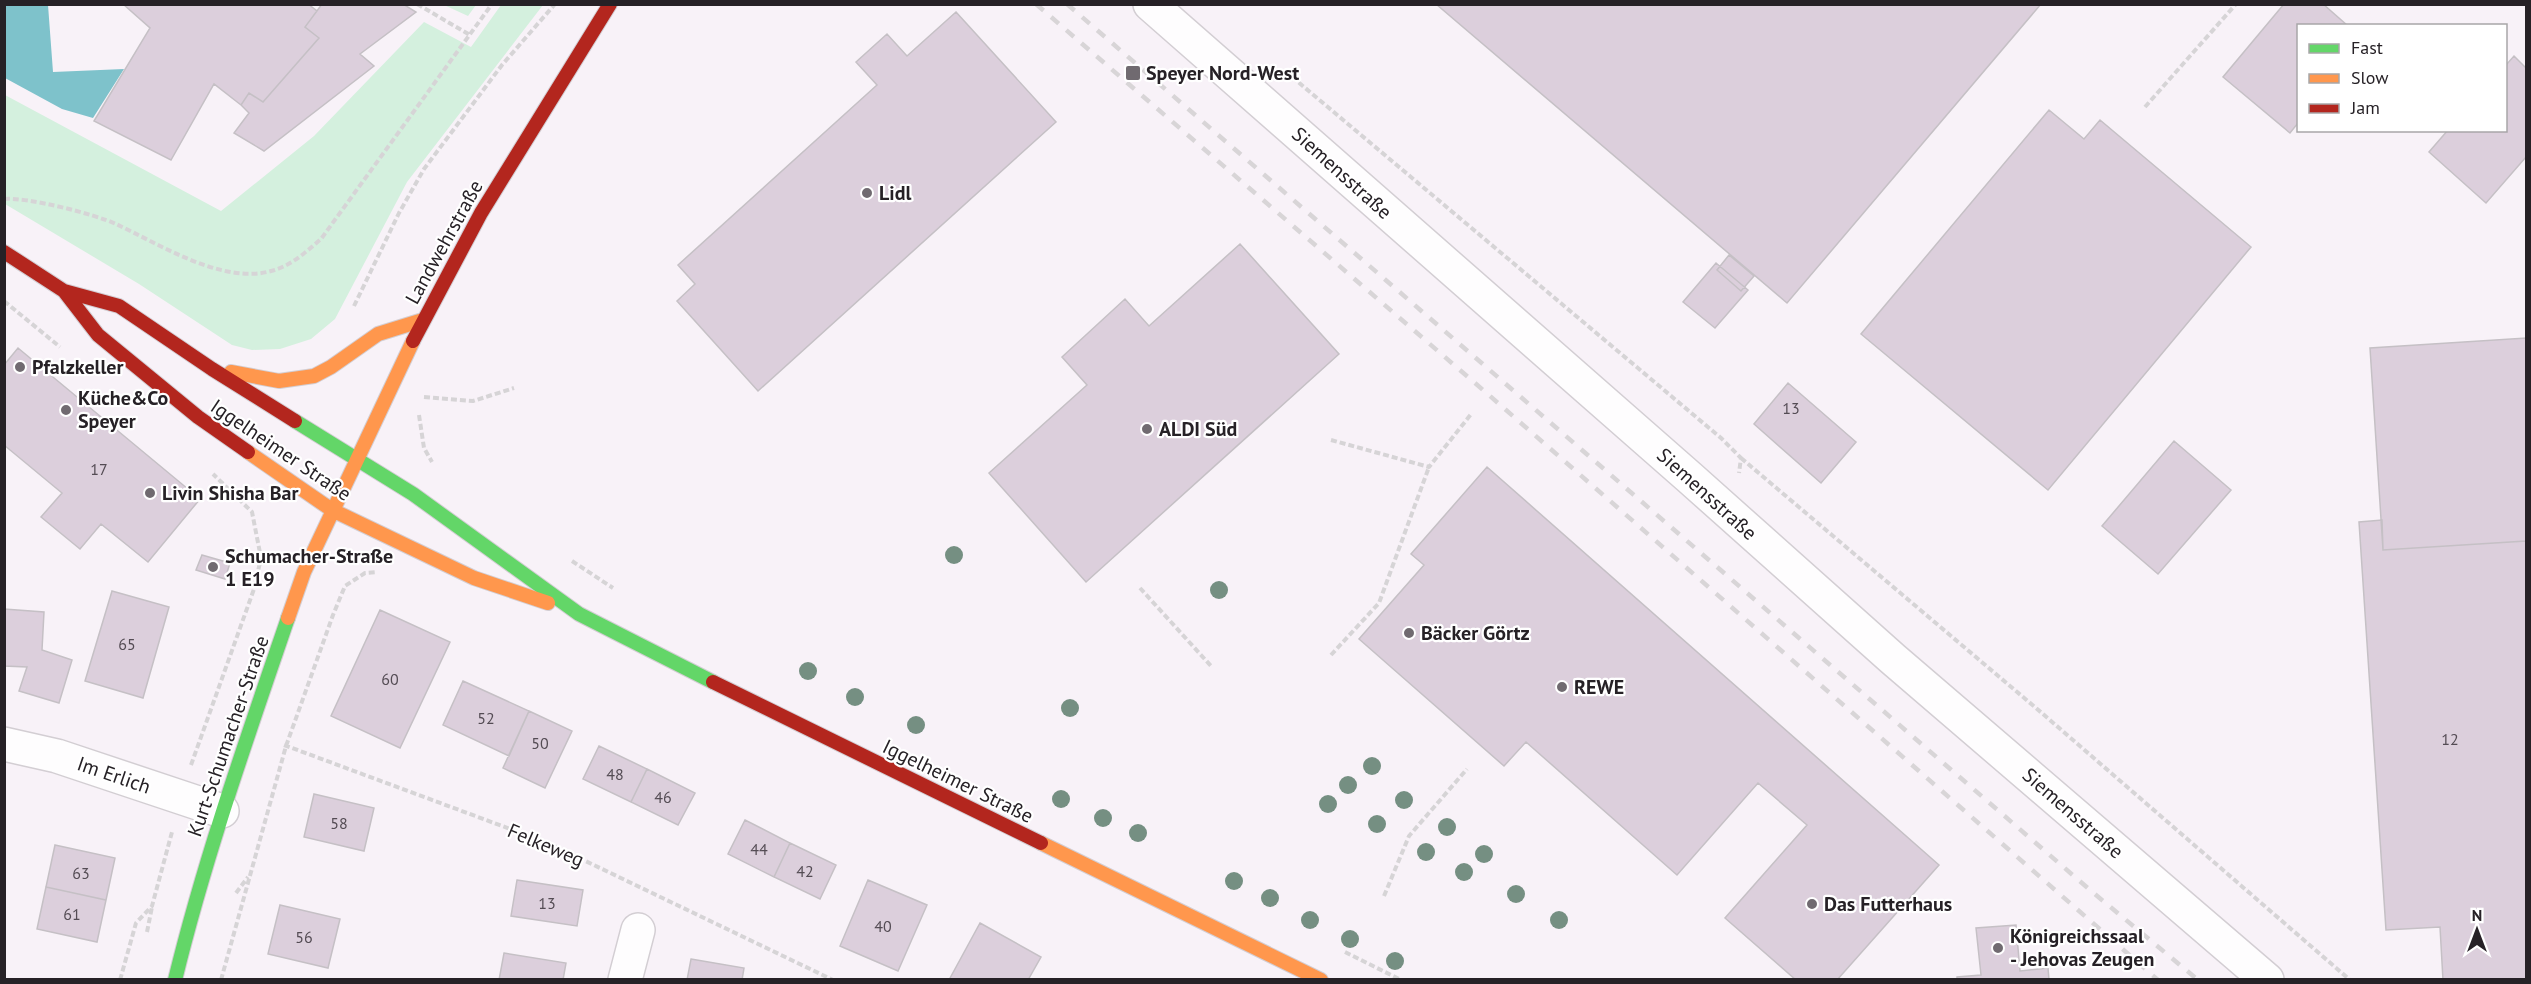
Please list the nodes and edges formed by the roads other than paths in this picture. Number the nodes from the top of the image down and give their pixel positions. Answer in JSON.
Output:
{"nodes":[{"id":1,"x":610,"y":4,"type":"edge"},
{"id":2,"x":1150,"y":4,"type":"edge"},
{"id":3,"x":4,"y":252,"type":"edge"},
{"id":4,"x":64,"y":291,"type":"junction"},
{"id":5,"x":423,"y":320,"type":"junction"},
{"id":6,"x":212,"y":369,"type":"junction"},
{"id":7,"x":357,"y":458,"type":"junction"},
{"id":8,"x":332,"y":510,"type":"junction"},
{"id":9,"x":579,"y":614,"type":"junction"},
{"id":10,"x":4,"y":744,"type":"edge"},
{"id":11,"x":222,"y":811,"type":"junction"},
{"id":12,"x":638,"y":930,"type":"dead end"},
{"id":13,"x":175,"y":980,"type":"edge"},
{"id":14,"x":625,"y":980,"type":"edge"},
{"id":15,"x":1321,"y":980,"type":"edge"},
{"id":16,"x":2267,"y":980,"type":"edge"}],
"edges":[{"from":1,"to":5,"type":"main road","name":"Landwehrstraße"},
{"from":2,"to":16,"type":"street","name":"Siemensstraße"},
{"from":3,"to":4,"type":"main road","name":"Iggelheimer Straße"},
{"from":4,"to":6,"type":"main road","name":"Iggelheimer Straße"},
{"from":4,"to":8,"type":"main road","name":"Iggelheimer Straße"},
{"from":5,"to":6,"type":"main road"},
{"from":5,"to":7,"type":"main road","name":"Landwehrstraße"},
{"from":6,"to":7,"type":"main road","name":"Iggelheimer Straße"},
{"from":7,"to":8,"type":"main road","name":"Landwehrstraße"},
{"from":7,"to":9,"type":"main road","name":"Iggelheimer Straße"},
{"from":8,"to":9,"type":"main road","name":"Iggelheimer Straße"},
{"from":8,"to":11,"type":"main road","name":"Kurt-Schumacher-Straße"},
{"from":9,"to":15,"type":"main road","name":"Iggelheimer Straße"},
{"from":10,"to":11,"type":"street","name":"Im Erlich"},
{"from":11,"to":13,"type":"main road","name":"Kurt-Schumacher-Straße"},
{"from":12,"to":14,"type":"street"}]}
